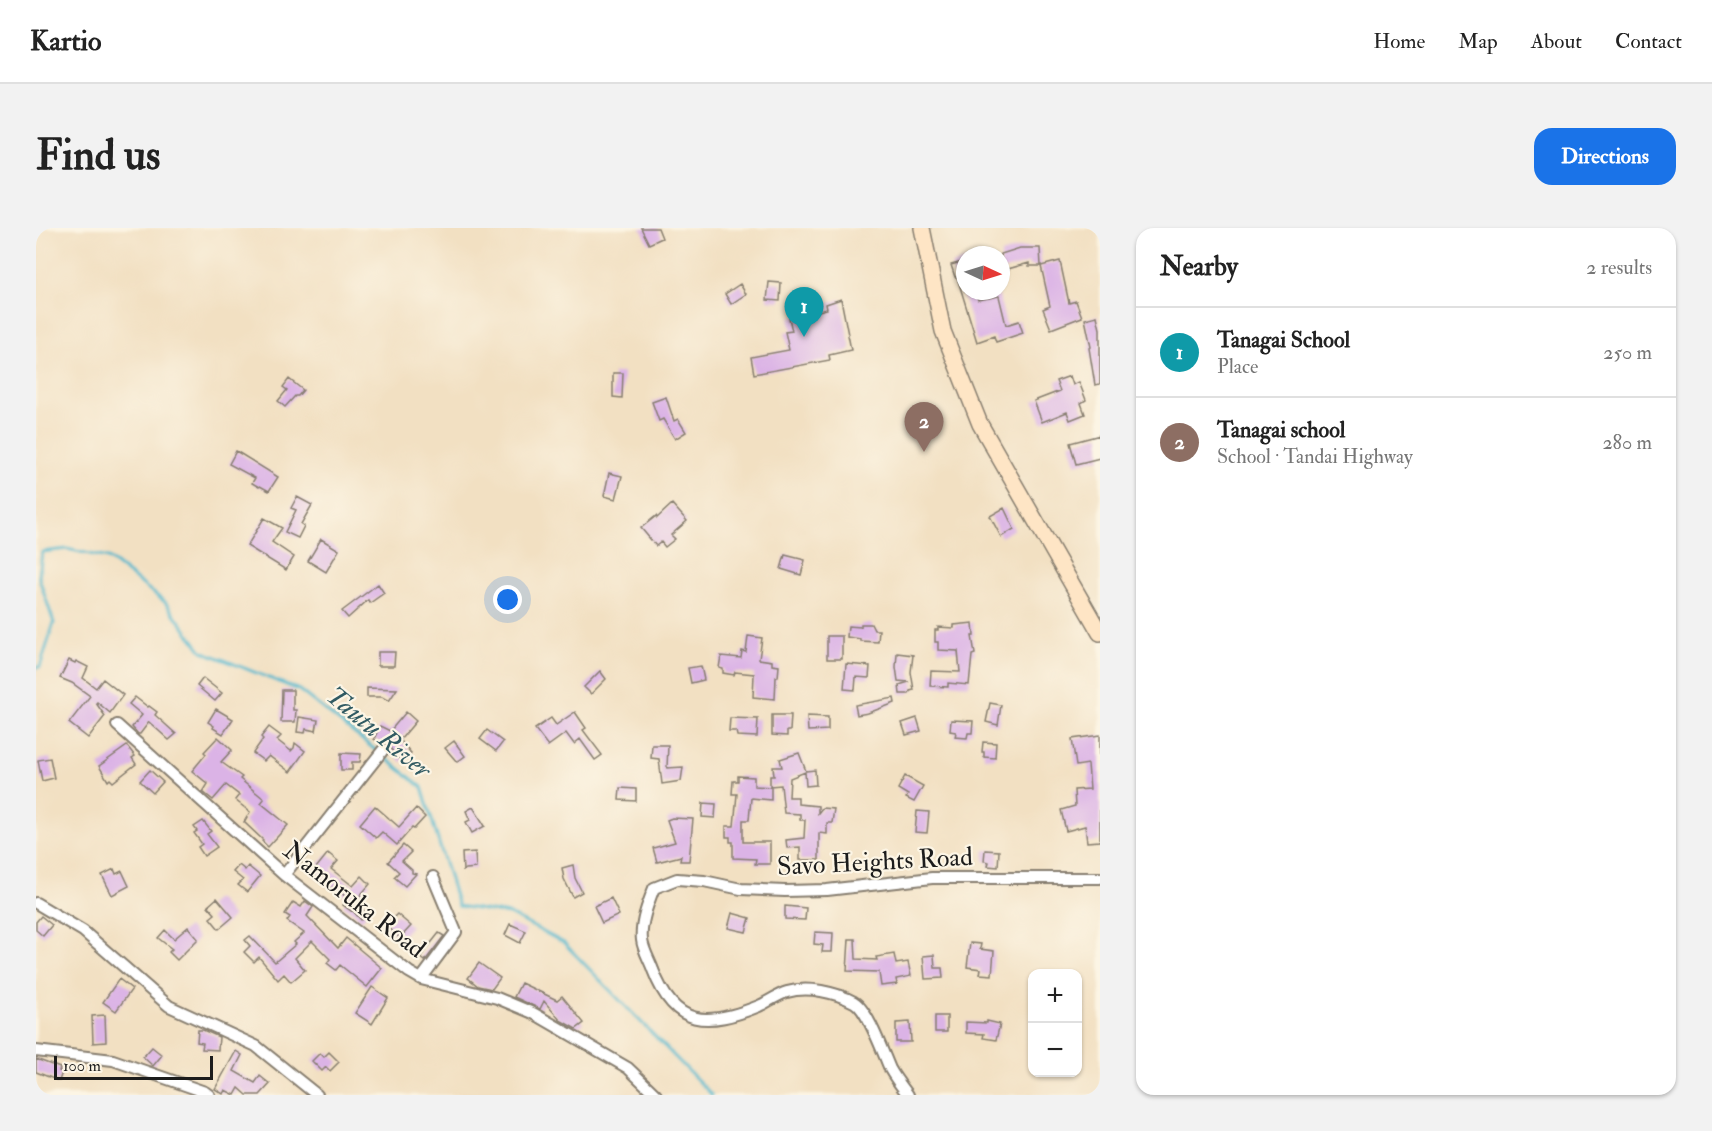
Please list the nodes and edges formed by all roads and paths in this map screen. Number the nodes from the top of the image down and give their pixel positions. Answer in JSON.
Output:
{"nodes":[{"id":1,"x":922,"y":228,"type":"edge"},
{"id":2,"x":1100,"y":633,"type":"edge"},
{"id":3,"x":117,"y":725,"type":"dead end"},
{"id":4,"x":383,"y":750,"type":"dead end"},
{"id":5,"x":284,"y":875,"type":"junction"},
{"id":6,"x":433,"y":878,"type":"dead end"},
{"id":7,"x":1100,"y":878,"type":"edge"},
{"id":8,"x":36,"y":903,"type":"edge"},
{"id":9,"x":421,"y":979,"type":"junction"},
{"id":10,"x":36,"y":1051,"type":"edge"},
{"id":11,"x":313,"y":1092,"type":"edge"},
{"id":12,"x":209,"y":1095,"type":"edge"},
{"id":13,"x":656,"y":1095,"type":"edge"},
{"id":14,"x":908,"y":1095,"type":"edge"}],
"edges":[{"from":1,"to":2,"type":"main road"},
{"from":3,"to":5,"type":"street","name":"Namoruka Road"},
{"from":4,"to":5,"type":"street"},
{"from":5,"to":9,"type":"street","name":"Namoruka Road"},
{"from":6,"to":9,"type":"street"},
{"from":7,"to":14,"type":"street","name":"Savo Heights Road"},
{"from":8,"to":11,"type":"street"},
{"from":9,"to":13,"type":"street","name":"Namoruka Road"},
{"from":10,"to":12,"type":"street"}]}
